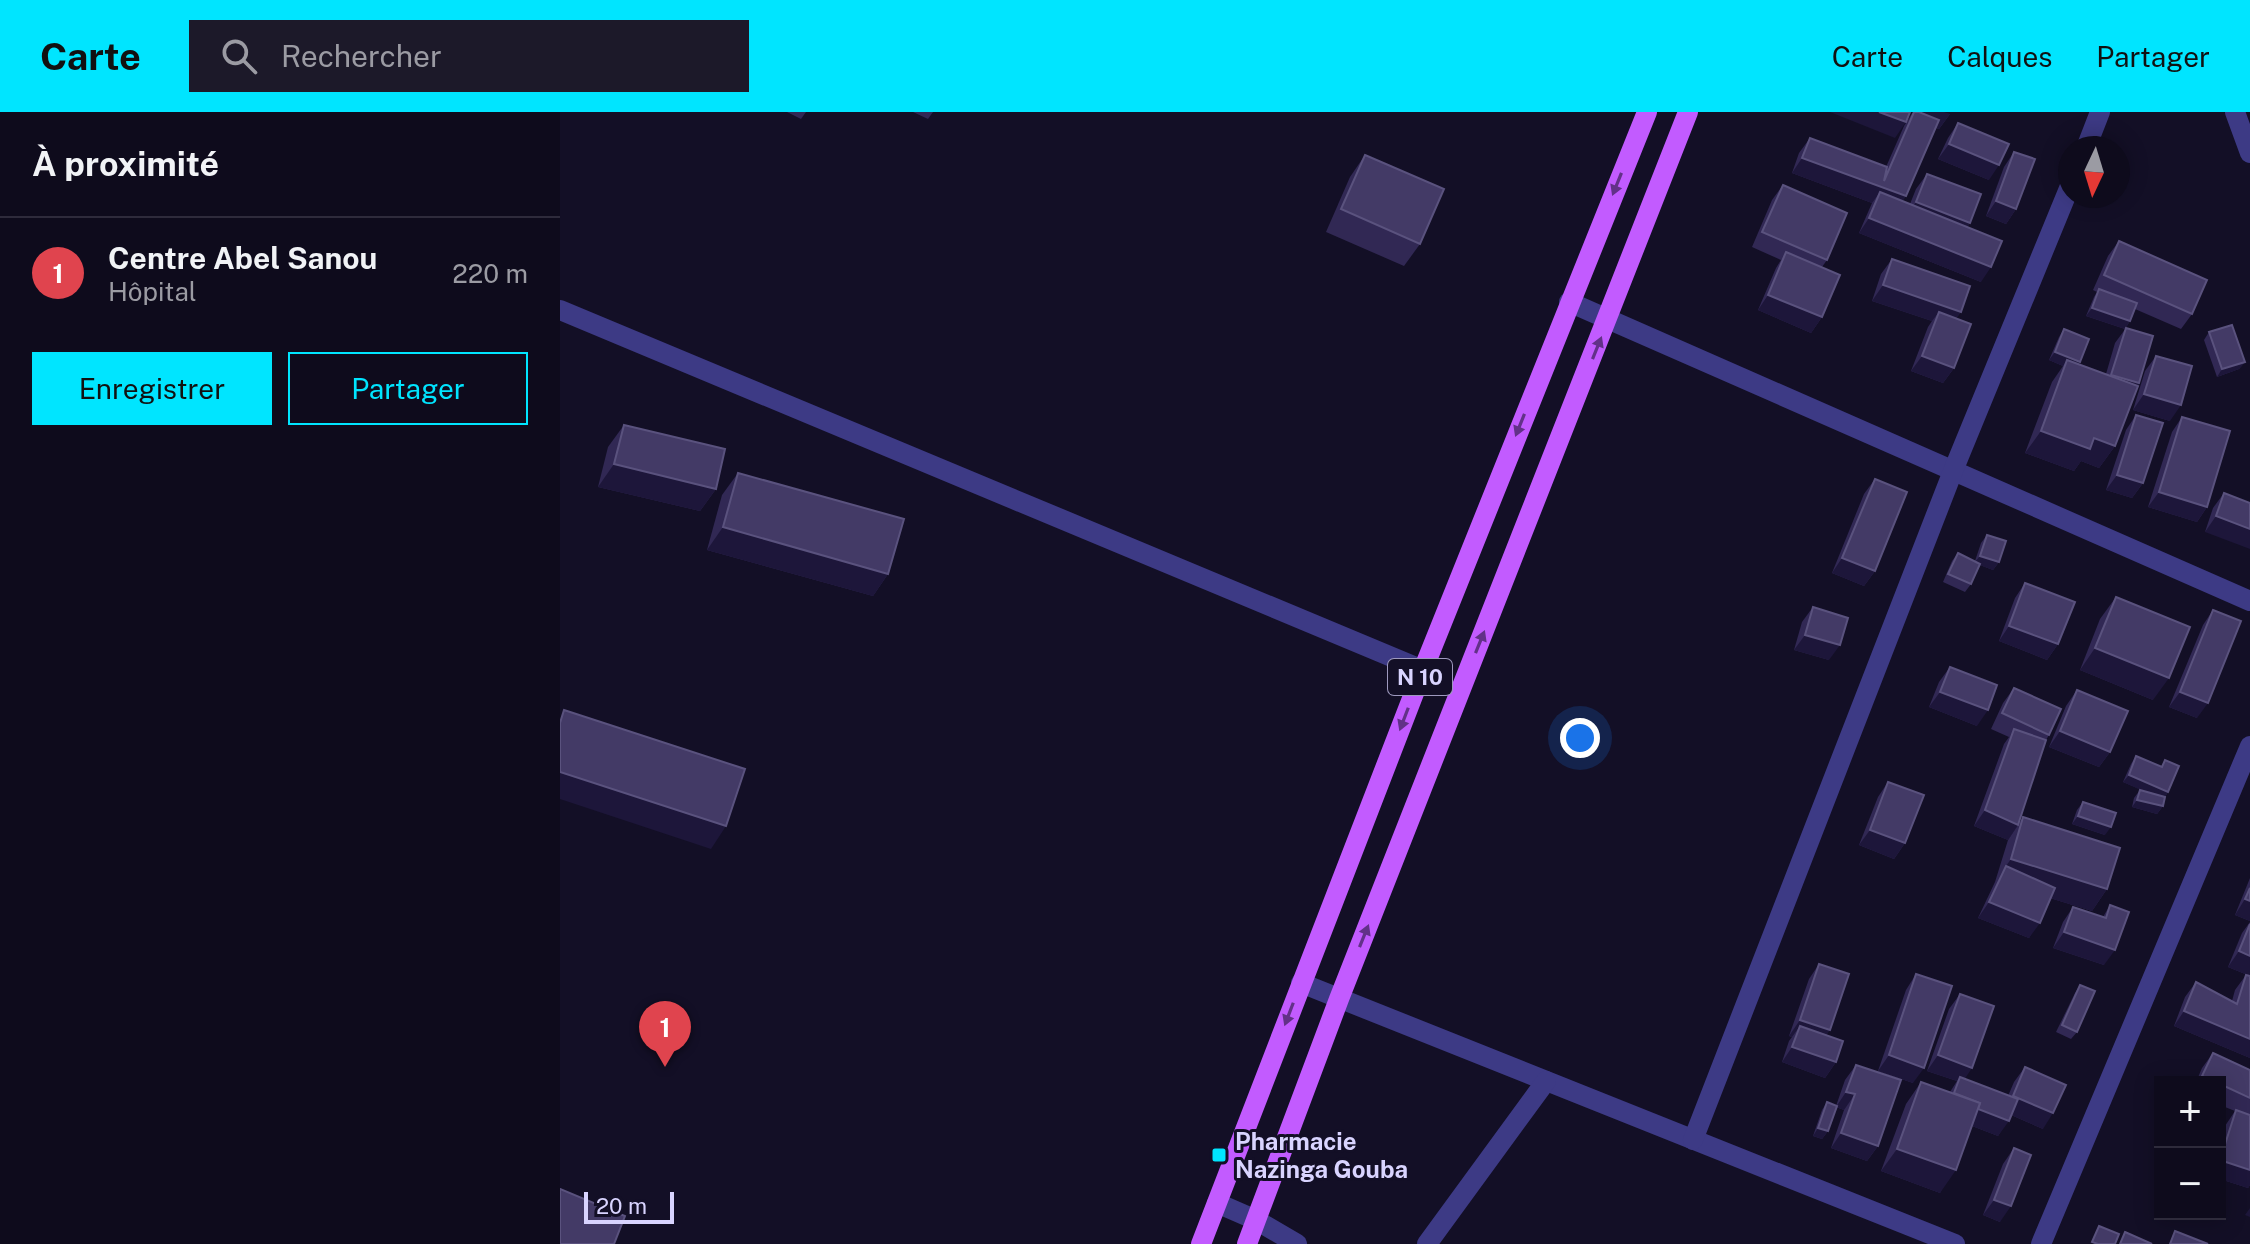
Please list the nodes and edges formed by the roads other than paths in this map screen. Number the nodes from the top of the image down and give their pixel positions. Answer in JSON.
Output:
{"nodes":[{"id":1,"x":1647,"y":112,"type":"edge"},
{"id":2,"x":1688,"y":112,"type":"edge"},
{"id":3,"x":2100,"y":112,"type":"edge"},
{"id":4,"x":2235,"y":112,"type":"edge"},
{"id":5,"x":2091,"y":136,"type":"edge"},
{"id":6,"x":2250,"y":153,"type":"edge"},
{"id":7,"x":2061,"y":208,"type":"edge"},
{"id":8,"x":1569,"y":302,"type":"junction"},
{"id":9,"x":560,"y":310,"type":"edge"},
{"id":10,"x":1608,"y":318,"type":"junction"},
{"id":11,"x":1953,"y":471,"type":"junction"},
{"id":12,"x":2250,"y":601,"type":"edge"},
{"id":13,"x":1423,"y":670,"type":"junction"},
{"id":14,"x":2250,"y":746,"type":"edge"},
{"id":15,"x":1301,"y":983,"type":"junction"},
{"id":16,"x":1339,"y":999,"type":"junction"},
{"id":17,"x":1546,"y":1081,"type":"junction"},
{"id":18,"x":1693,"y":1140,"type":"junction"},
{"id":19,"x":1217,"y":1203,"type":"junction"},
{"id":20,"x":1256,"y":1220,"type":"junction"},
{"id":21,"x":1201,"y":1244,"type":"edge"},
{"id":22,"x":1247,"y":1244,"type":"edge"},
{"id":23,"x":1297,"y":1244,"type":"edge"},
{"id":24,"x":1427,"y":1244,"type":"edge"},
{"id":25,"x":1955,"y":1244,"type":"edge"},
{"id":26,"x":2041,"y":1244,"type":"edge"}],
"edges":[{"from":1,"to":8,"type":"main road","number":"N 10","one_way":true},
{"from":2,"to":10,"type":"main road","number":"N 10"},
{"from":3,"to":5,"type":"street"},
{"from":4,"to":6,"type":"street"},
{"from":7,"to":11,"type":"street"},
{"from":8,"to":10,"type":"street"},
{"from":8,"to":13,"type":"main road","number":"N 10","one_way":true},
{"from":9,"to":13,"type":"street"},
{"from":10,"to":11,"type":"street"},
{"from":16,"to":10,"type":"main road","number":"N 10","one_way":true},
{"from":11,"to":12,"type":"street"},
{"from":11,"to":18,"type":"street"},
{"from":13,"to":15,"type":"main road","number":"N 10","one_way":true},
{"from":14,"to":26,"type":"street"},
{"from":15,"to":16,"type":"street"},
{"from":15,"to":19,"type":"main road","number":"N 10","one_way":true},
{"from":16,"to":17,"type":"street"},
{"from":16,"to":20,"type":"main road","number":"N 10"},
{"from":17,"to":18,"type":"street"},
{"from":17,"to":24,"type":"street"},
{"from":18,"to":25,"type":"street"},
{"from":19,"to":20,"type":"street"},
{"from":19,"to":21,"type":"main road","number":"N 10"},
{"from":20,"to":22,"type":"main road","number":"N 10"},
{"from":20,"to":23,"type":"street"}]}
